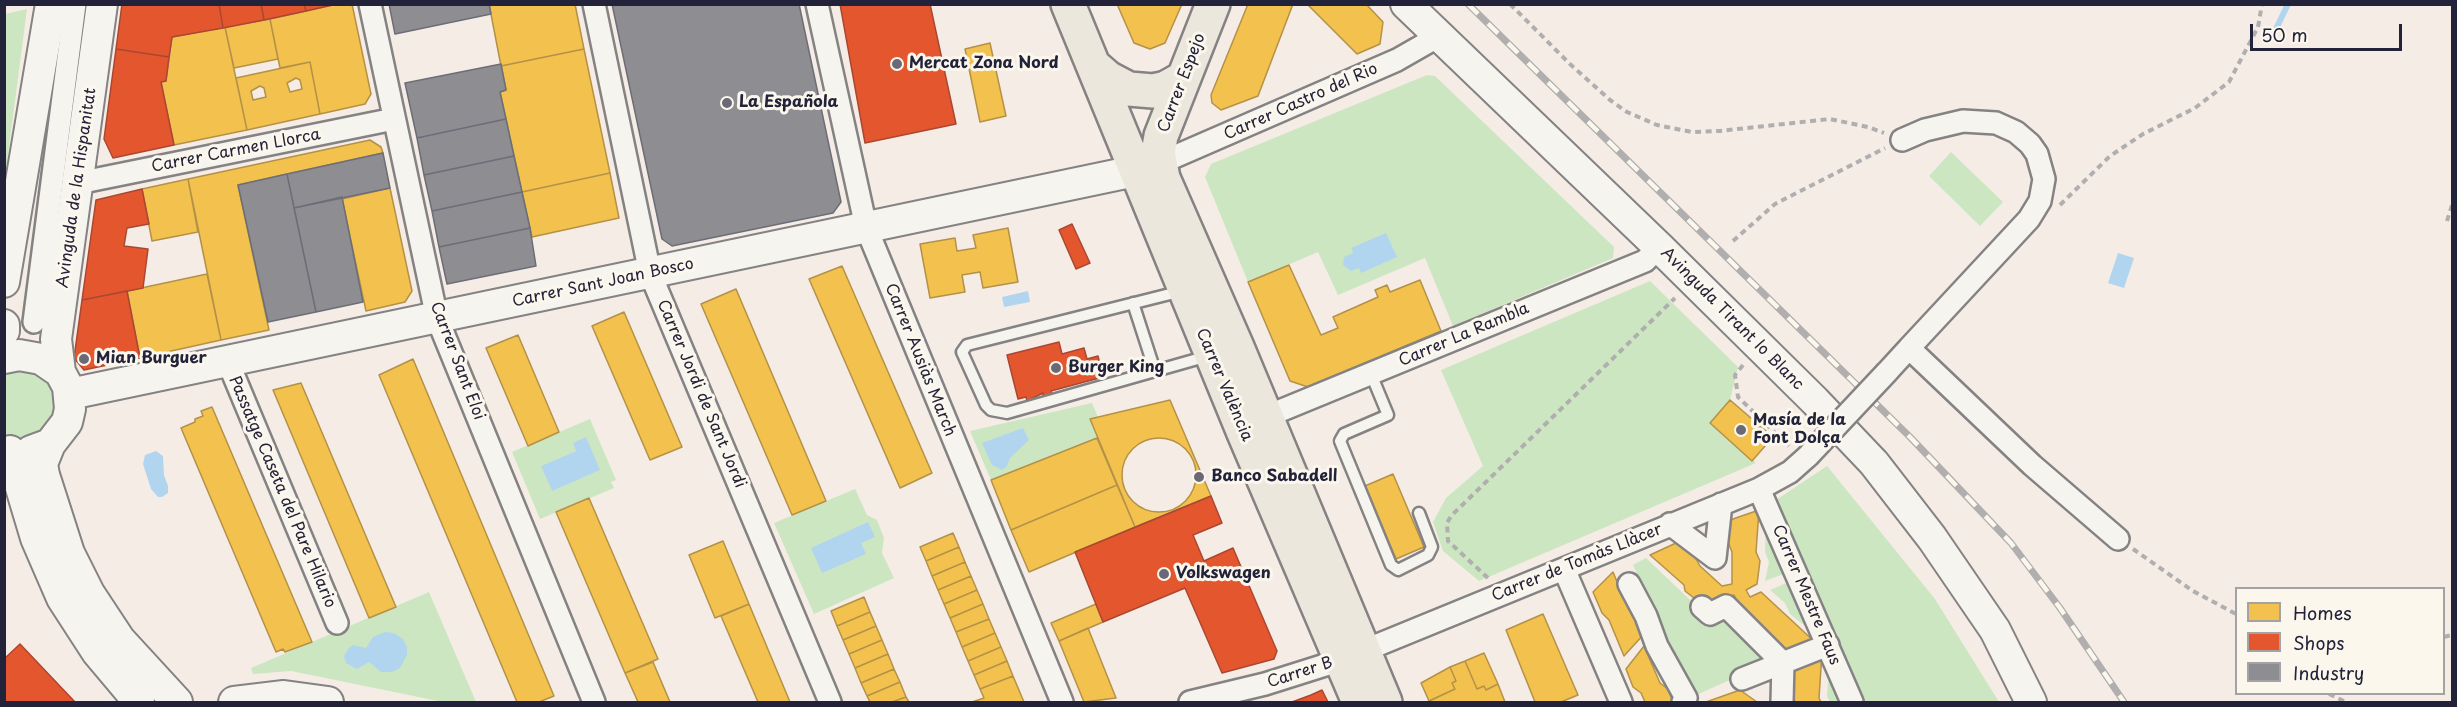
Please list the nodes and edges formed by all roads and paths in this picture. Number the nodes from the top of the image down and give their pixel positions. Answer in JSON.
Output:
{"nodes":[{"id":1,"x":51,"y":4,"type":"edge"},
{"id":2,"x":75,"y":4,"type":"edge"},
{"id":3,"x":102,"y":4,"type":"edge"},
{"id":4,"x":370,"y":4,"type":"edge"},
{"id":5,"x":594,"y":4,"type":"edge"},
{"id":6,"x":817,"y":4,"type":"edge"},
{"id":7,"x":1068,"y":4,"type":"edge"},
{"id":8,"x":1213,"y":4,"type":"edge"},
{"id":9,"x":1406,"y":4,"type":"edge"},
{"id":10,"x":1510,"y":4,"type":"edge"},
{"id":11,"x":2262,"y":4,"type":"edge"},
{"id":12,"x":1439,"y":36,"type":"junction"},
{"id":13,"x":1093,"y":65,"type":"junction"},
{"id":14,"x":1182,"y":79,"type":"junction"},
{"id":15,"x":394,"y":119,"type":"junction"},
{"id":16,"x":1902,"y":140,"type":"junction"},
{"id":17,"x":1148,"y":167,"type":"junction"},
{"id":18,"x":78,"y":183,"type":"junction"},
{"id":19,"x":2452,"y":205,"type":"edge"},
{"id":20,"x":2029,"y":219,"type":"junction"},
{"id":21,"x":2447,"y":221,"type":"dead end"},
{"id":22,"x":866,"y":227,"type":"junction"},
{"id":23,"x":1733,"y":241,"type":"dead end"},
{"id":24,"x":1659,"y":247,"type":"junction"},
{"id":25,"x":650,"y":273,"type":"junction"},
{"id":26,"x":4,"y":282,"type":"edge"},
{"id":27,"x":1185,"y":290,"type":"junction"},
{"id":28,"x":1680,"y":293,"type":"dead end"},
{"id":29,"x":1133,"y":303,"type":"junction"},
{"id":30,"x":437,"y":318,"type":"junction"},
{"id":31,"x":34,"y":322,"type":"dead end"},
{"id":32,"x":4,"y":325,"type":"edge"},
{"id":33,"x":4,"y":331,"type":"edge"},
{"id":34,"x":1758,"y":345,"type":"junction"},
{"id":35,"x":1909,"y":348,"type":"junction"},
{"id":36,"x":1212,"y":355,"type":"junction"},
{"id":37,"x":4,"y":358,"type":"edge"},
{"id":38,"x":228,"y":362,"type":"junction"},
{"id":39,"x":1155,"y":371,"type":"junction"},
{"id":40,"x":1371,"y":374,"type":"junction"},
{"id":41,"x":65,"y":383,"type":"junction"},
{"id":42,"x":1265,"y":417,"type":"junction"},
{"id":43,"x":50,"y":444,"type":"junction"},
{"id":44,"x":7,"y":450,"type":"edge"},
{"id":45,"x":1806,"y":458,"type":"junction"},
{"id":46,"x":1759,"y":489,"type":"junction"},
{"id":47,"x":1721,"y":504,"type":"junction"},
{"id":48,"x":1419,"y":513,"type":"dead end"},
{"id":49,"x":1671,"y":524,"type":"junction"},
{"id":50,"x":2118,"y":539,"type":"joint"},
{"id":51,"x":1564,"y":569,"type":"junction"},
{"id":52,"x":1629,"y":584,"type":"dead end"},
{"id":53,"x":1499,"y":595,"type":"junction"},
{"id":54,"x":1702,"y":608,"type":"dead end"},
{"id":55,"x":2235,"y":613,"type":"edge"},
{"id":56,"x":337,"y":623,"type":"dead end"},
{"id":57,"x":1828,"y":645,"type":"junction"},
{"id":58,"x":1352,"y":655,"type":"junction"},
{"id":59,"x":1783,"y":663,"type":"junction"},
{"id":60,"x":140,"y":702,"type":"edge"},
{"id":61,"x":177,"y":702,"type":"edge"},
{"id":62,"x":234,"y":702,"type":"edge"},
{"id":63,"x":328,"y":702,"type":"edge"},
{"id":64,"x":594,"y":702,"type":"edge"},
{"id":65,"x":830,"y":702,"type":"edge"},
{"id":66,"x":1062,"y":702,"type":"edge"},
{"id":67,"x":1190,"y":702,"type":"edge"},
{"id":68,"x":1359,"y":702,"type":"edge"},
{"id":69,"x":1385,"y":702,"type":"edge"},
{"id":70,"x":1621,"y":702,"type":"edge"},
{"id":71,"x":1683,"y":702,"type":"edge"},
{"id":72,"x":1780,"y":702,"type":"edge"},
{"id":73,"x":1852,"y":702,"type":"edge"},
{"id":74,"x":2031,"y":702,"type":"edge"}],
"edges":[{"from":1,"to":26,"type":"street"},
{"from":2,"to":31,"type":"street","name":"Avinguda de la Hispanitat"},
{"from":3,"to":18,"type":"street","name":"Avinguda de la Hispanitat"},
{"from":4,"to":15,"type":"street","name":"Carrer Sant Eloi"},
{"from":5,"to":25,"type":"street","name":"Carrer Jordi de Sant Jordi"},
{"from":6,"to":22,"type":"street","name":"Carrer Ausiàs March"},
{"from":7,"to":13,"type":"main road","name":"Carrer València"},
{"from":8,"to":14,"type":"main road","name":"Carrer Espejo"},
{"from":9,"to":12,"type":"street","name":"Avinguda Tirant lo Blanc"},
{"from":10,"to":16,"type":"path"},
{"from":11,"to":20,"type":"path"},
{"from":12,"to":17,"type":"street","name":"Carrer Castro del Rio"},
{"from":12,"to":24,"type":"street","name":"Avinguda Tirant lo Blanc"},
{"from":13,"to":14,"type":"main road"},
{"from":13,"to":17,"type":"main road","name":"Carrer València"},
{"from":14,"to":17,"type":"main road","name":"Carrer Espejo"},
{"from":15,"to":18,"type":"street","name":"Carrer Carmen Llorca"},
{"from":15,"to":30,"type":"street","name":"Carrer Sant Eloi"},
{"from":16,"to":20,"type":"street","name":"Carrer de Tomàs Llàcer"},
{"from":16,"to":23,"type":"path"},
{"from":17,"to":22,"type":"street","name":"Carrer Sant Joan Bosco"},
{"from":17,"to":27,"type":"main road","name":"Carrer València"},
{"from":17,"to":42,"type":"main road","name":"Carrer València"},
{"from":18,"to":41,"type":"street","name":"Avinguda de la Hispanitat"},
{"from":19,"to":21,"type":"path"},
{"from":20,"to":35,"type":"street","name":"Carrer de Tomàs Llàcer"},
{"from":22,"to":25,"type":"street","name":"Carrer Sant Joan Bosco"},
{"from":22,"to":66,"type":"street","name":"Carrer Ausiàs March"},
{"from":24,"to":34,"type":"street","name":"Avinguda Tirant lo Blanc"},
{"from":24,"to":40,"type":"street","name":"Carrer La Rambla"},
{"from":25,"to":30,"type":"street","name":"Carrer Sant Joan Bosco"},
{"from":25,"to":65,"type":"street","name":"Carrer Jordi de Sant Jordi"},
{"from":27,"to":29,"type":"lane"},
{"from":27,"to":36,"type":"main road","name":"Carrer València"},
{"from":28,"to":53,"type":"path"},
{"from":29,"to":39,"type":"lane"},
{"from":29,"to":39,"type":"lane"},
{"from":30,"to":38,"type":"street","name":"Carrer Sant Joan Bosco"},
{"from":30,"to":64,"type":"street","name":"Carrer Sant Eloi"},
{"from":32,"to":33,"type":"street"},
{"from":34,"to":45,"type":"path"},
{"from":34,"to":74,"type":"street","name":"Avinguda Tirant lo Blanc"},
{"from":35,"to":45,"type":"street","name":"Carrer de Tomàs Llàcer","bridge":true},
{"from":35,"to":50,"type":"street"},
{"from":36,"to":39,"type":"lane"},
{"from":36,"to":58,"type":"main road","name":"Carrer València"},
{"from":37,"to":41,"type":"street"},
{"from":38,"to":41,"type":"street","name":"Carrer Sant Joan Bosco"},
{"from":38,"to":56,"type":"street","name":"Passatge Caseta del Pare Hilario"},
{"from":40,"to":42,"type":"street","name":"Carrer La Rambla"},
{"from":40,"to":48,"type":"lane"},
{"from":41,"to":43,"type":"street","name":"Avinguda de la Hispanitat"},
{"from":42,"to":58,"type":"main road","name":"Carrer València"},
{"from":43,"to":44,"type":"street"},
{"from":43,"to":61,"type":"street"},
{"from":44,"to":60,"type":"street"},
{"from":45,"to":46,"type":"street","name":"Carrer de Tomàs Llàcer"},
{"from":46,"to":47,"type":"street","name":"Carrer de Tomàs Llàcer"},
{"from":46,"to":57,"type":"street","name":"Carrer Mestre Faus"},
{"from":47,"to":49,"type":"street","name":"Carrer de Tomàs Llàcer"},
{"from":47,"to":49,"type":"street"},
{"from":49,"to":51,"type":"street","name":"Carrer de Tomàs Llàcer"},
{"from":50,"to":55,"type":"path"},
{"from":51,"to":53,"type":"street","name":"Carrer de Tomàs Llàcer"},
{"from":51,"to":70,"type":"street"},
{"from":52,"to":71,"type":"street"},
{"from":53,"to":58,"type":"street","name":"Carrer de Tomàs Llàcer"},
{"from":54,"to":59,"type":"street"},
{"from":57,"to":59,"type":"street"},
{"from":57,"to":73,"type":"street","name":"Carrer Mestre Faus"},
{"from":58,"to":67,"type":"street","name":"Carrer B"},
{"from":58,"to":68,"type":"main road","name":"Carrer València"},
{"from":58,"to":69,"type":"main road","name":"Carrer València"},
{"from":59,"to":72,"type":"street"},
{"from":59,"to":72,"type":"street"},
{"from":62,"to":63,"type":"street"}]}
